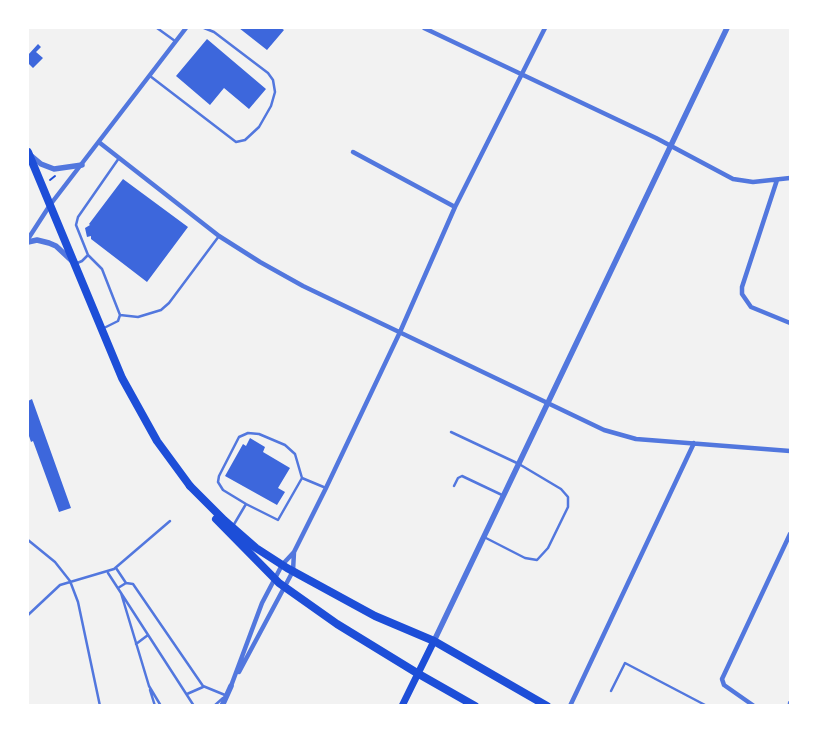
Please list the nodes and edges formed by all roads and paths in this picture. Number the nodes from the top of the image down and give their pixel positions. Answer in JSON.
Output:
{"nodes":[{"id":1,"x":156,"y":28,"type":"edge"},
{"id":2,"x":186,"y":28,"type":"edge"},
{"id":3,"x":204,"y":28,"type":"edge"},
{"id":4,"x":424,"y":28,"type":"edge"},
{"id":5,"x":545,"y":28,"type":"edge"},
{"id":6,"x":727,"y":28,"type":"edge"},
{"id":7,"x":175,"y":41,"type":"junction"},
{"id":8,"x":150,"y":76,"type":"junction"},
{"id":9,"x":522,"y":76,"type":"junction"},
{"id":10,"x":100,"y":142,"type":"junction"},
{"id":11,"x":670,"y":146,"type":"junction"},
{"id":12,"x":353,"y":152,"type":"dead end"},
{"id":13,"x":28,"y":153,"type":"edge"},
{"id":14,"x":119,"y":158,"type":"junction"},
{"id":15,"x":82,"y":165,"type":"junction"},
{"id":16,"x":790,"y":178,"type":"edge"},
{"id":17,"x":777,"y":180,"type":"junction"},
{"id":18,"x":50,"y":205,"type":"junction"},
{"id":19,"x":455,"y":207,"type":"junction"},
{"id":20,"x":219,"y":236,"type":"junction"},
{"id":21,"x":28,"y":240,"type":"edge"},
{"id":22,"x":88,"y":255,"type":"junction"},
{"id":23,"x":73,"y":263,"type":"junction"},
{"id":24,"x":120,"y":315,"type":"junction"},
{"id":25,"x":790,"y":323,"type":"edge"},
{"id":26,"x":101,"y":329,"type":"junction"},
{"id":27,"x":400,"y":332,"type":"junction"},
{"id":28,"x":548,"y":404,"type":"junction"},
{"id":29,"x":451,"y":432,"type":"dead end"},
{"id":30,"x":694,"y":443,"type":"junction"},
{"id":31,"x":790,"y":451,"type":"edge"},
{"id":32,"x":519,"y":464,"type":"junction"},
{"id":33,"x":302,"y":478,"type":"junction"},
{"id":34,"x":190,"y":486,"type":"junction"},
{"id":35,"x":454,"y":486,"type":"dead end"},
{"id":36,"x":326,"y":488,"type":"junction"},
{"id":37,"x":504,"y":496,"type":"junction"},
{"id":38,"x":246,"y":504,"type":"junction"},
{"id":39,"x":170,"y":521,"type":"dead end"},
{"id":40,"x":232,"y":527,"type":"junction"},
{"id":41,"x":790,"y":534,"type":"edge"},
{"id":42,"x":484,"y":536,"type":"junction"},
{"id":43,"x":28,"y":540,"type":"edge"},
{"id":44,"x":294,"y":552,"type":"junction"},
{"id":45,"x":282,"y":565,"type":"junction"},
{"id":46,"x":116,"y":568,"type":"junction"},
{"id":47,"x":293,"y":571,"type":"junction"},
{"id":48,"x":108,"y":573,"type":"junction"},
{"id":49,"x":274,"y":578,"type":"junction"},
{"id":50,"x":70,"y":581,"type":"junction"},
{"id":51,"x":126,"y":583,"type":"junction"},
{"id":52,"x":284,"y":587,"type":"junction"},
{"id":53,"x":118,"y":588,"type":"junction"},
{"id":54,"x":121,"y":593,"type":"junction"},
{"id":55,"x":28,"y":615,"type":"edge"},
{"id":56,"x":148,"y":635,"type":"junction"},
{"id":57,"x":434,"y":642,"type":"junction"},
{"id":58,"x":136,"y":644,"type":"junction"},
{"id":59,"x":417,"y":674,"type":"junction"},
{"id":60,"x":149,"y":686,"type":"junction"},
{"id":61,"x":231,"y":686,"type":"junction"},
{"id":62,"x":203,"y":687,"type":"junction"},
{"id":63,"x":611,"y":691,"type":"dead end"},
{"id":64,"x":187,"y":694,"type":"junction"},
{"id":65,"x":226,"y":696,"type":"junction"},
{"id":66,"x":100,"y":706,"type":"edge"},
{"id":67,"x":155,"y":706,"type":"edge"},
{"id":68,"x":161,"y":706,"type":"edge"},
{"id":69,"x":194,"y":706,"type":"edge"},
{"id":70,"x":214,"y":706,"type":"edge"},
{"id":71,"x":222,"y":706,"type":"edge"},
{"id":72,"x":402,"y":706,"type":"edge"},
{"id":73,"x":475,"y":706,"type":"edge"},
{"id":74,"x":547,"y":706,"type":"edge"},
{"id":75,"x":570,"y":706,"type":"edge"},
{"id":76,"x":707,"y":706,"type":"edge"},
{"id":77,"x":754,"y":706,"type":"edge"}],
"edges":[{"from":1,"to":7,"type":"lane"},
{"from":2,"to":7,"type":"street"},
{"from":3,"to":8,"type":"lane"},
{"from":4,"to":9,"type":"street"},
{"from":5,"to":9,"type":"street"},
{"from":6,"to":11,"type":"street"},
{"from":7,"to":8,"type":"street"},
{"from":8,"to":10,"type":"street"},
{"from":9,"to":11,"type":"street"},
{"from":9,"to":19,"type":"street"},
{"from":10,"to":14,"type":"street"},
{"from":10,"to":15,"type":"street"},
{"from":11,"to":17,"type":"street"},
{"from":11,"to":28,"type":"street"},
{"from":12,"to":19,"type":"street"},
{"from":13,"to":15,"type":"street"},
{"from":13,"to":18,"type":"main road"},
{"from":14,"to":20,"type":"street"},
{"from":14,"to":22,"type":"lane"},
{"from":15,"to":18,"type":"street"},
{"from":16,"to":17,"type":"street"},
{"from":17,"to":25,"type":"street"},
{"from":18,"to":21,"type":"street"},
{"from":18,"to":23,"type":"main road"},
{"from":19,"to":27,"type":"street"},
{"from":20,"to":24,"type":"lane"},
{"from":20,"to":27,"type":"street"},
{"from":21,"to":23,"type":"street"},
{"from":22,"to":23,"type":"lane"},
{"from":22,"to":24,"type":"lane"},
{"from":23,"to":26,"type":"main road"},
{"from":24,"to":26,"type":"lane"},
{"from":26,"to":34,"type":"main road"},
{"from":27,"to":28,"type":"street"},
{"from":27,"to":36,"type":"street"},
{"from":28,"to":30,"type":"street"},
{"from":28,"to":32,"type":"street"},
{"from":29,"to":32,"type":"lane"},
{"from":30,"to":31,"type":"street"},
{"from":30,"to":75,"type":"street"},
{"from":32,"to":37,"type":"street"},
{"from":32,"to":42,"type":"lane"},
{"from":33,"to":36,"type":"lane"},
{"from":33,"to":38,"type":"lane"},
{"from":33,"to":38,"type":"lane"},
{"from":34,"to":40,"type":"main road"},
{"from":34,"to":49,"type":"main road"},
{"from":35,"to":37,"type":"lane"},
{"from":36,"to":44,"type":"street"},
{"from":37,"to":42,"type":"street"},
{"from":38,"to":40,"type":"lane"},
{"from":39,"to":46,"type":"lane"},
{"from":40,"to":45,"type":"main road"},
{"from":41,"to":77,"type":"street"},
{"from":42,"to":57,"type":"street"},
{"from":43,"to":50,"type":"lane"},
{"from":44,"to":45,"type":"street"},
{"from":44,"to":47,"type":"street"},
{"from":45,"to":47,"type":"main road"},
{"from":45,"to":49,"type":"street"},
{"from":46,"to":48,"type":"lane"},
{"from":46,"to":51,"type":"lane"},
{"from":47,"to":52,"type":"street"},
{"from":47,"to":57,"type":"main road"},
{"from":48,"to":50,"type":"lane"},
{"from":48,"to":53,"type":"lane"},
{"from":49,"to":52,"type":"main road"},
{"from":49,"to":61,"type":"street"},
{"from":50,"to":55,"type":"lane"},
{"from":50,"to":66,"type":"lane"},
{"from":51,"to":53,"type":"lane"},
{"from":51,"to":62,"type":"lane"},
{"from":52,"to":59,"type":"main road"},
{"from":52,"to":61,"type":"street"},
{"from":53,"to":54,"type":"lane"},
{"from":54,"to":56,"type":"lane"},
{"from":54,"to":58,"type":"lane"},
{"from":56,"to":58,"type":"lane"},
{"from":56,"to":64,"type":"lane"},
{"from":57,"to":59,"type":"main road"},
{"from":57,"to":74,"type":"main road"},
{"from":58,"to":60,"type":"lane"},
{"from":59,"to":72,"type":"main road"},
{"from":59,"to":73,"type":"main road"},
{"from":60,"to":67,"type":"lane"},
{"from":60,"to":68,"type":"lane"},
{"from":61,"to":65,"type":"street"},
{"from":62,"to":64,"type":"lane"},
{"from":62,"to":65,"type":"lane"},
{"from":63,"to":76,"type":"lane"},
{"from":64,"to":69,"type":"lane"},
{"from":65,"to":70,"type":"lane"},
{"from":65,"to":71,"type":"street"}]}
